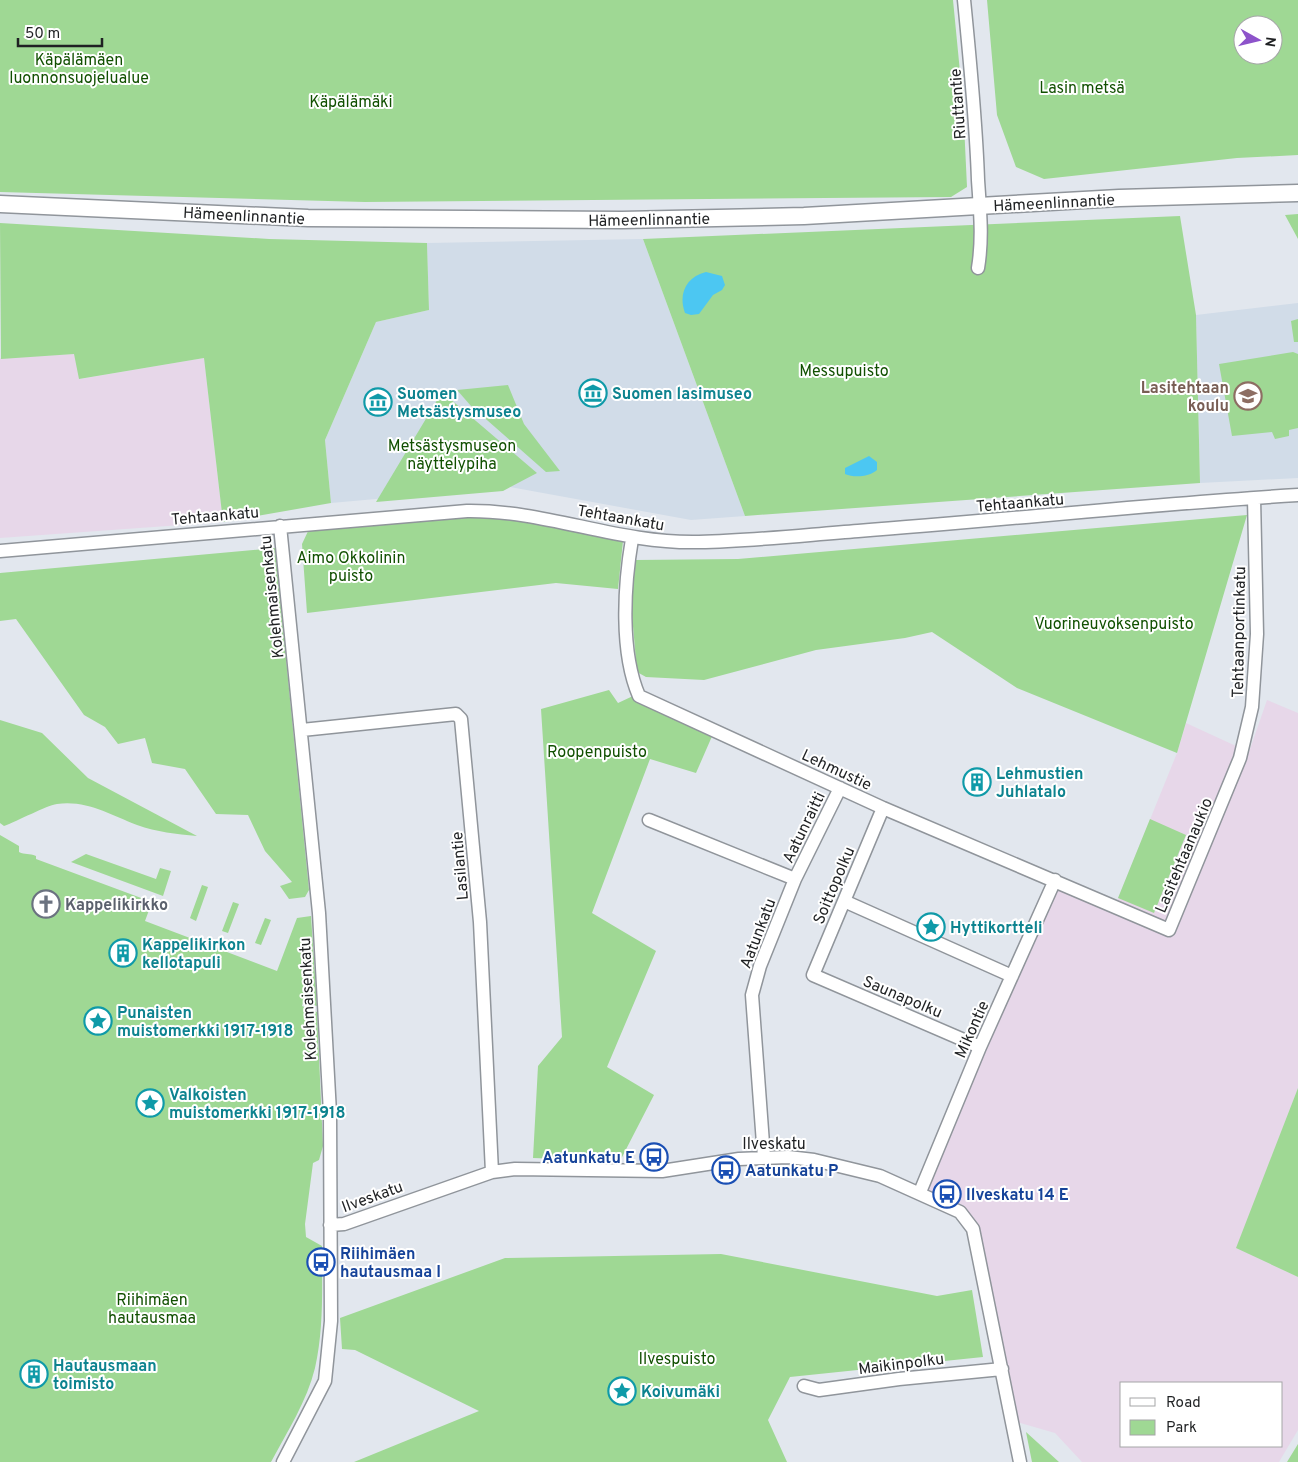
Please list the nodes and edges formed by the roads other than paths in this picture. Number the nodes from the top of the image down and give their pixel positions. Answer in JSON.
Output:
{"nodes":[{"id":1,"x":964,"y":0,"type":"edge"},
{"id":2,"x":1298,"y":193,"type":"edge"},
{"id":3,"x":0,"y":204,"type":"edge"},
{"id":4,"x":980,"y":205,"type":"junction"},
{"id":5,"x":978,"y":268,"type":"dead end"},
{"id":6,"x":1298,"y":495,"type":"edge"},
{"id":7,"x":1254,"y":498,"type":"junction"},
{"id":8,"x":280,"y":526,"type":"junction"},
{"id":9,"x":632,"y":539,"type":"junction"},
{"id":10,"x":0,"y":551,"type":"edge"},
{"id":11,"x":302,"y":730,"type":"junction"},
{"id":12,"x":840,"y":788,"type":"junction"},
{"id":13,"x":1226,"y":792,"type":"joint"},
{"id":14,"x":883,"y":808,"type":"junction"},
{"id":15,"x":649,"y":820,"type":"dead end"},
{"id":16,"x":795,"y":879,"type":"junction"},
{"id":17,"x":1055,"y":880,"type":"junction"},
{"id":18,"x":844,"y":901,"type":"junction"},
{"id":19,"x":1169,"y":930,"type":"joint"},
{"id":20,"x":813,"y":975,"type":"joint"},
{"id":21,"x":1012,"y":976,"type":"junction"},
{"id":22,"x":980,"y":1047,"type":"junction"},
{"id":23,"x":764,"y":1157,"type":"junction"},
{"id":24,"x":492,"y":1172,"type":"junction"},
{"id":25,"x":920,"y":1192,"type":"junction"},
{"id":26,"x":330,"y":1225,"type":"junction"},
{"id":27,"x":1002,"y":1369,"type":"junction"},
{"id":28,"x":804,"y":1386,"type":"dead end"},
{"id":29,"x":283,"y":1462,"type":"edge"},
{"id":30,"x":1020,"y":1462,"type":"edge"}],
"edges":[{"from":1,"to":4,"type":"street","name":"Riuttantie"},
{"from":2,"to":4,"type":"main road","name":"Hämeenlinnantie"},
{"from":3,"to":4,"type":"main road","name":"Hämeenlinnantie"},
{"from":4,"to":5,"type":"street","name":"Riuttantie"},
{"from":6,"to":7,"type":"street","name":"Tehtaankatu"},
{"from":7,"to":9,"type":"street","name":"Tehtaankatu"},
{"from":7,"to":13,"type":"street","name":"Tehtaanportinkatu"},
{"from":8,"to":9,"type":"street","name":"Tehtaankatu"},
{"from":8,"to":10,"type":"street","name":"Tehtaankatu"},
{"from":8,"to":11,"type":"street","name":"Kolehmaisenkatu"},
{"from":9,"to":12,"type":"street","name":"Lehmustie"},
{"from":11,"to":24,"type":"street","name":"Lasilantie"},
{"from":11,"to":26,"type":"street","name":"Kolehmaisenkatu"},
{"from":12,"to":14,"type":"street","name":"Lehmustie"},
{"from":12,"to":16,"type":"street","name":"Aatunraitti"},
{"from":13,"to":19,"type":"street","name":"Lasitehtaanaukio"},
{"from":14,"to":17,"type":"street","name":"Lehmustie"},
{"from":14,"to":18,"type":"street","name":"Soittopolku"},
{"from":15,"to":16,"type":"street"},
{"from":16,"to":23,"type":"street","name":"Aatunkatu"},
{"from":17,"to":19,"type":"street","name":"Lehmustie"},
{"from":17,"to":21,"type":"street","name":"Mikontie"},
{"from":18,"to":20,"type":"street","name":"Soittopolku"},
{"from":18,"to":21,"type":"street"},
{"from":20,"to":22,"type":"street","name":"Saunapolku"},
{"from":21,"to":22,"type":"street","name":"Mikontie"},
{"from":22,"to":25,"type":"street","name":"Mikontie"},
{"from":23,"to":24,"type":"street","name":"Ilveskatu"},
{"from":23,"to":25,"type":"street","name":"Ilveskatu"},
{"from":24,"to":26,"type":"street","name":"Ilveskatu"},
{"from":25,"to":27,"type":"street","name":"Ilveskatu"},
{"from":26,"to":29,"type":"street","name":"Kolehmaisenkatu"},
{"from":27,"to":28,"type":"street","name":"Maikinpolku"},
{"from":27,"to":30,"type":"street","name":"Ilveskatu"}]}
